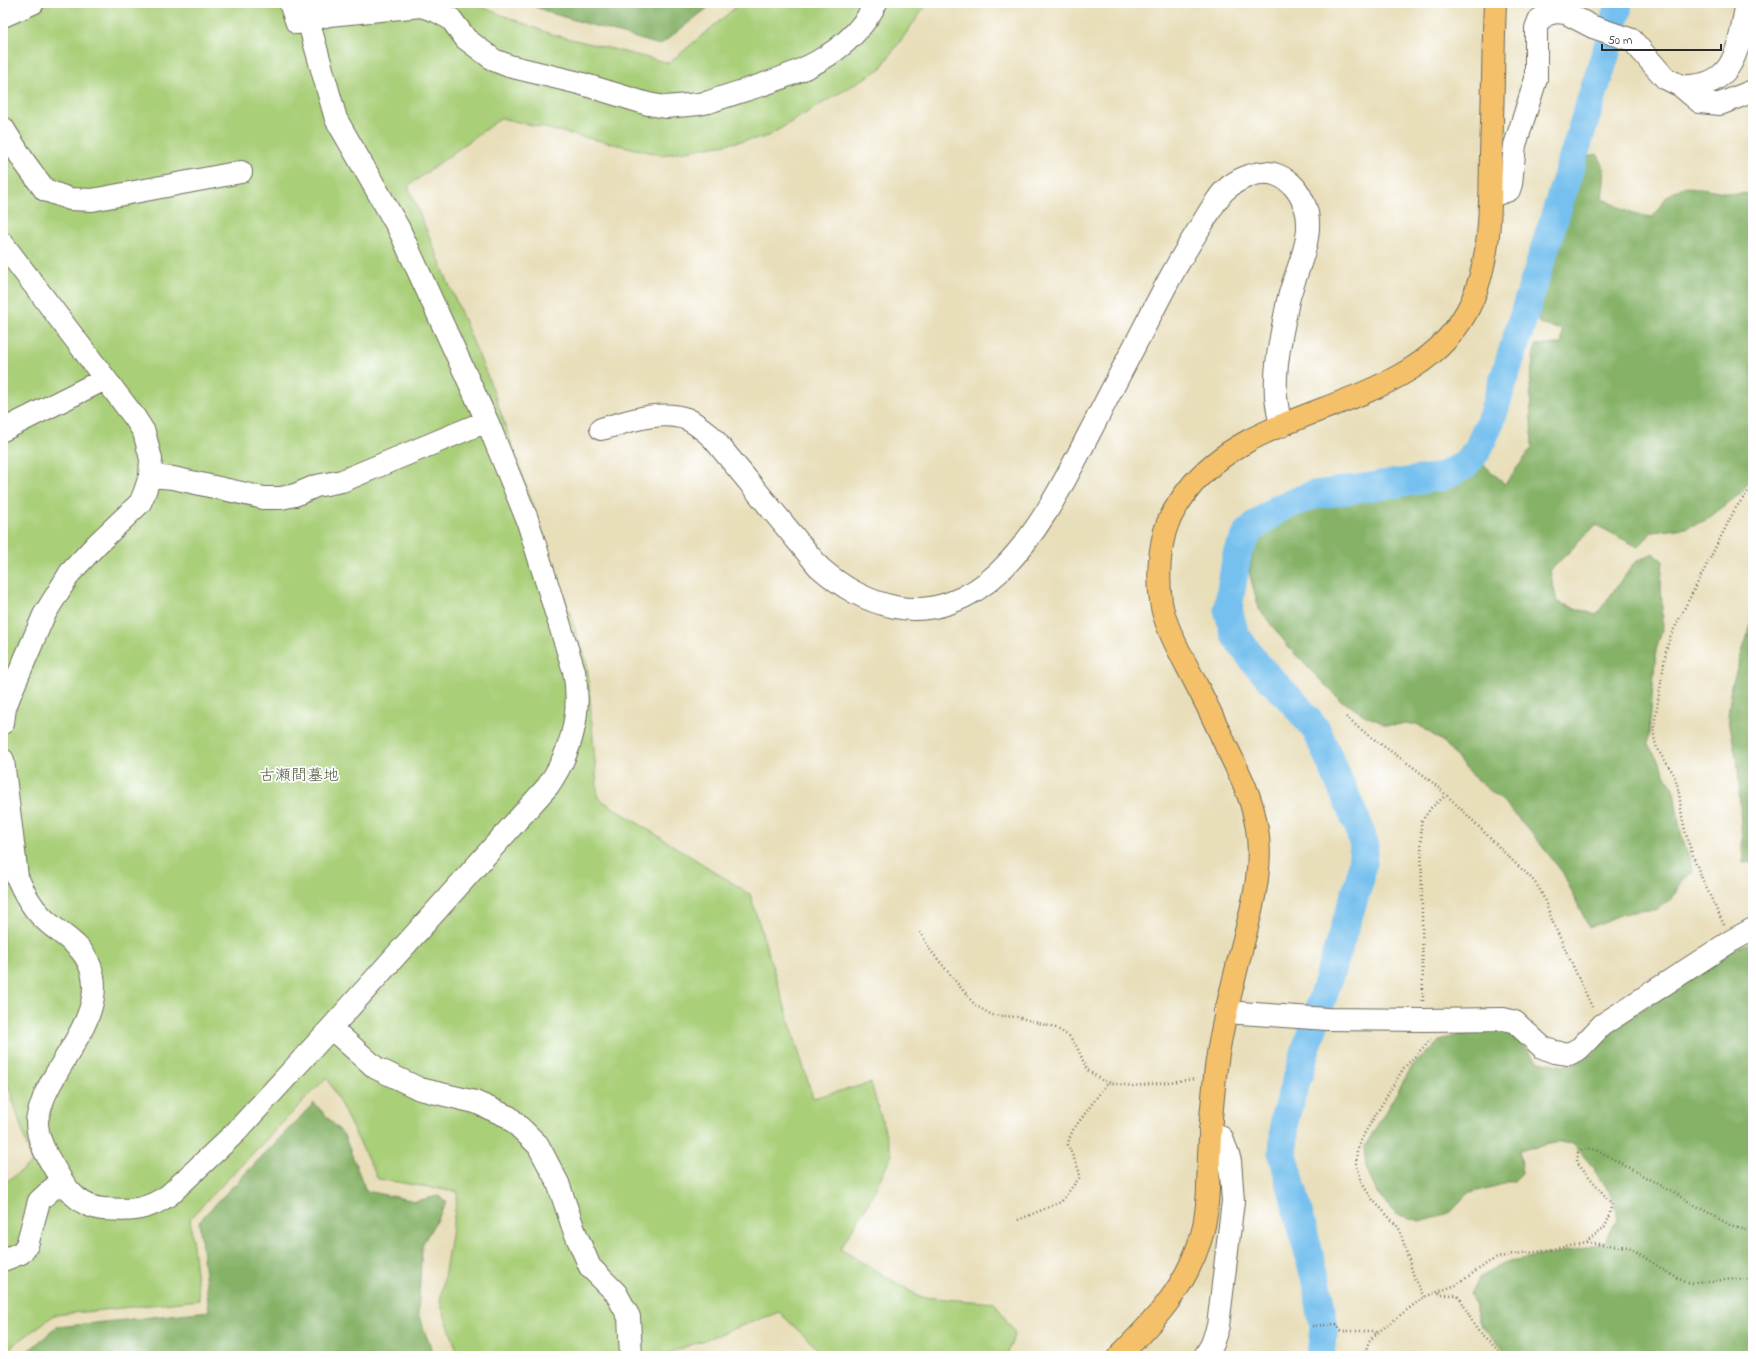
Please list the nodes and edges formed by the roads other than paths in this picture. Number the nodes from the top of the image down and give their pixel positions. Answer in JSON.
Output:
{"nodes":[{"id":1,"x":33,"y":3,"type":"edge"},
{"id":2,"x":290,"y":3,"type":"edge"},
{"id":3,"x":876,"y":3,"type":"edge"},
{"id":4,"x":1495,"y":3,"type":"edge"},
{"id":5,"x":1747,"y":3,"type":"edge"},
{"id":6,"x":3,"y":16,"type":"edge"},
{"id":7,"x":308,"y":20,"type":"junction"},
{"id":8,"x":1681,"y":86,"type":"junction"},
{"id":9,"x":1753,"y":91,"type":"edge"},
{"id":10,"x":3,"y":128,"type":"edge"},
{"id":11,"x":241,"y":172,"type":"dead end"},
{"id":12,"x":1491,"y":196,"type":"junction"},
{"id":13,"x":3,"y":244,"type":"edge"},
{"id":14,"x":105,"y":379,"type":"junction"},
{"id":15,"x":487,"y":421,"type":"junction"},
{"id":16,"x":1281,"y":426,"type":"junction"},
{"id":17,"x":601,"y":429,"type":"dead end"},
{"id":18,"x":3,"y":430,"type":"edge"},
{"id":19,"x":150,"y":476,"type":"junction"},
{"id":20,"x":3,"y":723,"type":"edge"},
{"id":21,"x":3,"y":760,"type":"edge"},
{"id":22,"x":1753,"y":929,"type":"edge"},
{"id":23,"x":1225,"y":1012,"type":"junction"},
{"id":24,"x":331,"y":1028,"type":"junction"},
{"id":25,"x":1210,"y":1130,"type":"junction"},
{"id":26,"x":62,"y":1182,"type":"junction"},
{"id":27,"x":3,"y":1260,"type":"edge"},
{"id":28,"x":631,"y":1356,"type":"edge"},
{"id":29,"x":1119,"y":1356,"type":"edge"},
{"id":30,"x":1205,"y":1356,"type":"edge"}],
"edges":[{"from":1,"to":6,"type":"street"},
{"from":2,"to":7,"type":"street"},
{"from":3,"to":7,"type":"street"},
{"from":4,"to":12,"type":"main road"},
{"from":5,"to":8,"type":"street"},
{"from":7,"to":15,"type":"street"},
{"from":8,"to":9,"type":"street"},
{"from":8,"to":12,"type":"street"},
{"from":10,"to":11,"type":"street"},
{"from":12,"to":16,"type":"main road"},
{"from":13,"to":14,"type":"street"},
{"from":14,"to":18,"type":"street"},
{"from":14,"to":19,"type":"street"},
{"from":15,"to":19,"type":"street"},
{"from":15,"to":24,"type":"street"},
{"from":16,"to":17,"type":"street"},
{"from":16,"to":23,"type":"main road"},
{"from":19,"to":20,"type":"street"},
{"from":21,"to":26,"type":"street"},
{"from":22,"to":23,"type":"street"},
{"from":23,"to":25,"type":"main road"},
{"from":24,"to":26,"type":"street"},
{"from":24,"to":28,"type":"street"},
{"from":25,"to":29,"type":"main road"},
{"from":25,"to":30,"type":"street"},
{"from":26,"to":27,"type":"street"}]}
